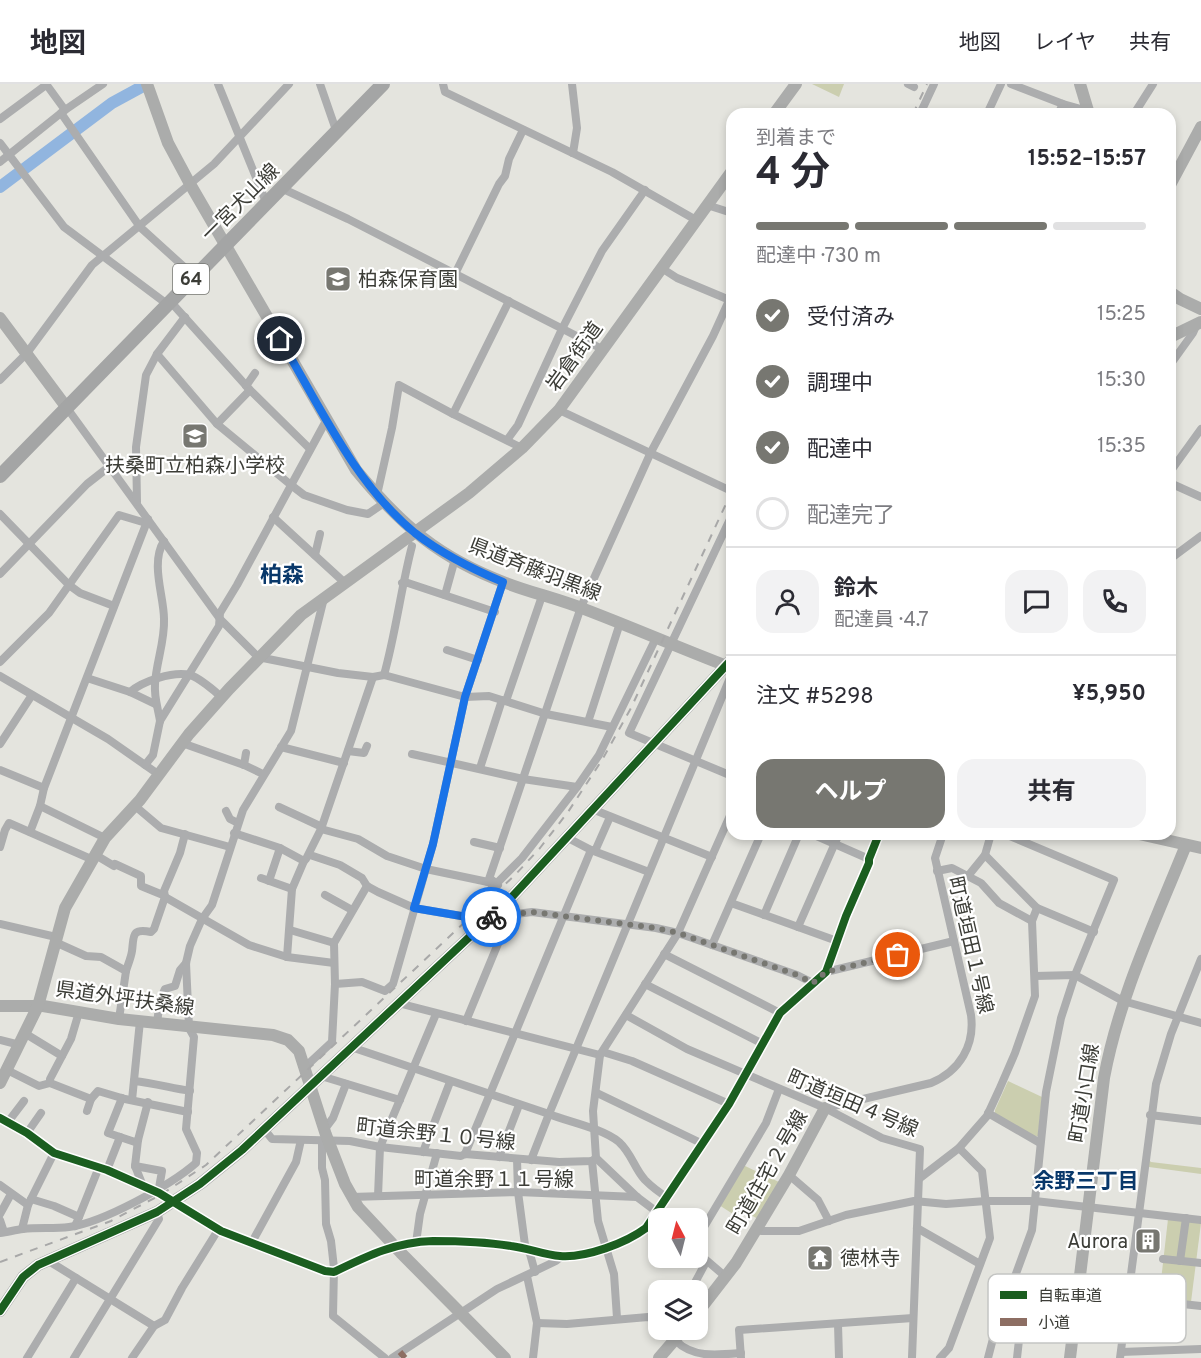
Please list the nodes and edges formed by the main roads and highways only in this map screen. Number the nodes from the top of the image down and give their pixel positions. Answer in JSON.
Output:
{"nodes":[{"id":1,"x":383,"y":84,"type":"edge"},
{"id":2,"x":0,"y":476,"type":"edge"}],
"edges":[{"from":1,"to":2,"type":"main road","name":"一宮犬山線","number":"64"}]}
